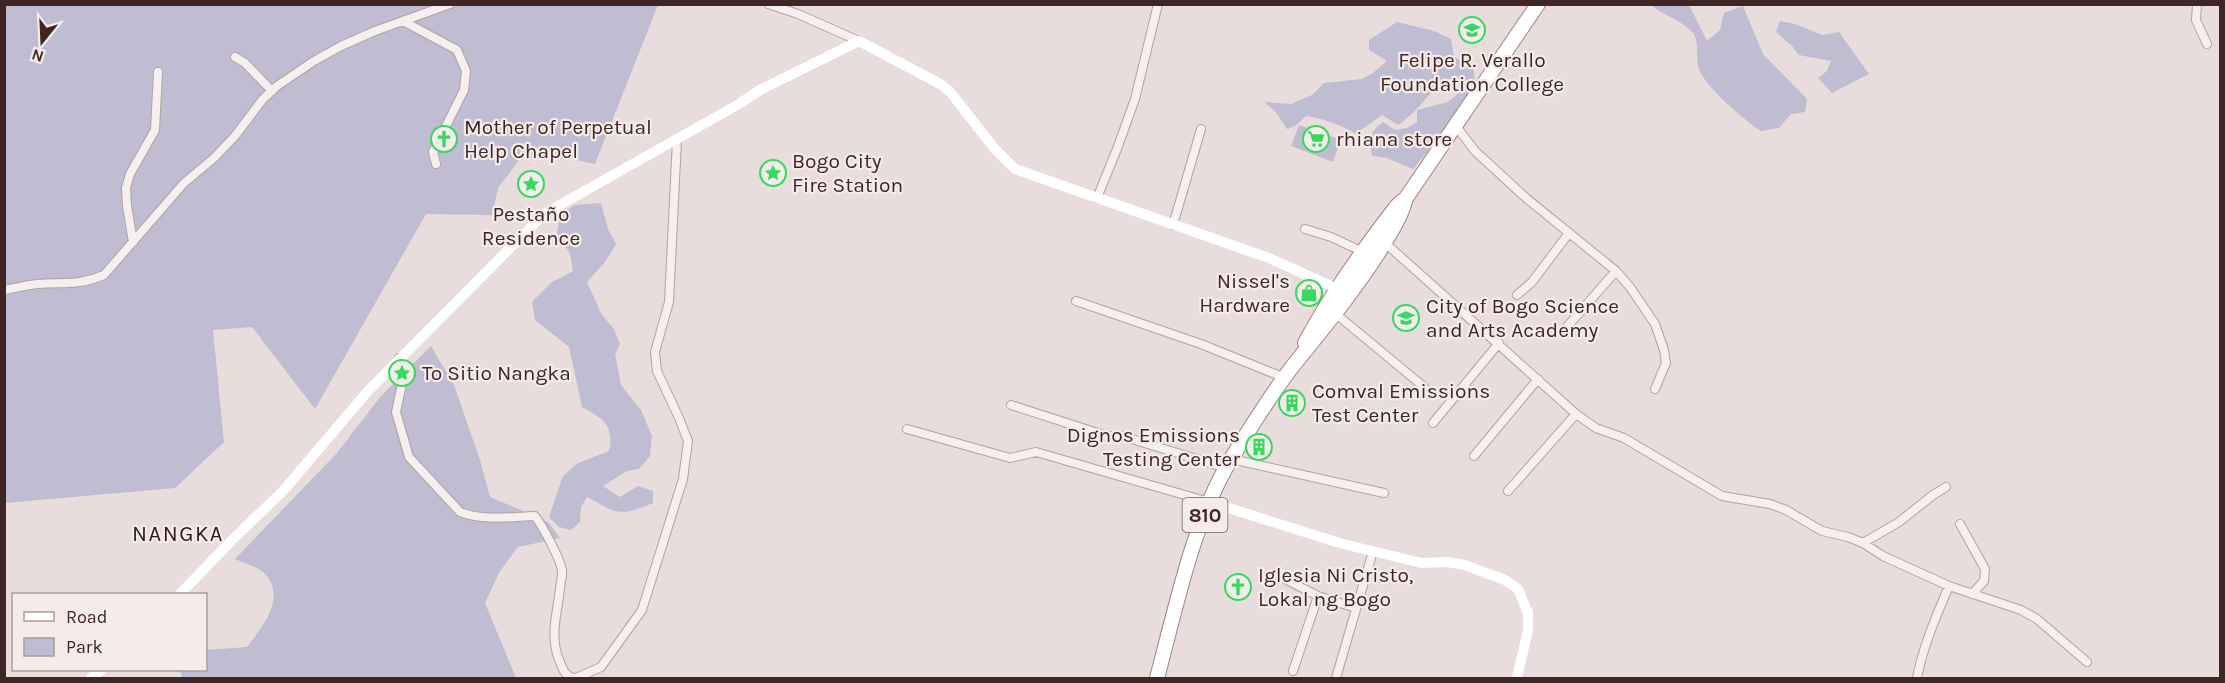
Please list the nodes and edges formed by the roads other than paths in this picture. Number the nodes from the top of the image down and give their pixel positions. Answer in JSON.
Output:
{"nodes":[{"id":1,"x":450,"y":4,"type":"edge"},
{"id":2,"x":768,"y":4,"type":"edge"},
{"id":3,"x":1158,"y":4,"type":"edge"},
{"id":4,"x":1538,"y":4,"type":"edge"},
{"id":5,"x":2197,"y":4,"type":"edge"},
{"id":6,"x":403,"y":21,"type":"junction"},
{"id":7,"x":859,"y":41,"type":"junction"},
{"id":8,"x":2207,"y":44,"type":"dead end"},
{"id":9,"x":235,"y":57,"type":"dead end"},
{"id":10,"x":158,"y":72,"type":"dead end"},
{"id":11,"x":272,"y":91,"type":"junction"},
{"id":12,"x":1455,"y":126,"type":"junction"},
{"id":13,"x":1201,"y":129,"type":"dead end"},
{"id":14,"x":677,"y":140,"type":"junction"},
{"id":15,"x":436,"y":164,"type":"dead end"},
{"id":16,"x":1097,"y":198,"type":"junction"},
{"id":17,"x":1173,"y":225,"type":"junction"},
{"id":18,"x":1305,"y":229,"type":"dead end"},
{"id":19,"x":1569,"y":233,"type":"junction"},
{"id":20,"x":1380,"y":239,"type":"junction"},
{"id":21,"x":133,"y":242,"type":"junction"},
{"id":22,"x":1361,"y":251,"type":"junction"},
{"id":23,"x":1347,"y":271,"type":"junction"},
{"id":24,"x":1616,"y":271,"type":"junction"},
{"id":25,"x":1360,"y":281,"type":"junction"},
{"id":26,"x":1336,"y":287,"type":"junction"},
{"id":27,"x":4,"y":290,"type":"edge"},
{"id":28,"x":1517,"y":295,"type":"dead end"},
{"id":29,"x":1350,"y":296,"type":"junction"},
{"id":30,"x":1076,"y":301,"type":"dead end"},
{"id":31,"x":1336,"y":314,"type":"junction"},
{"id":32,"x":1565,"y":329,"type":"dead end"},
{"id":33,"x":1498,"y":343,"type":"junction"},
{"id":34,"x":400,"y":358,"type":"junction"},
{"id":35,"x":1288,"y":373,"type":"junction"},
{"id":36,"x":1538,"y":379,"type":"junction"},
{"id":37,"x":1424,"y":387,"type":"dead end"},
{"id":38,"x":1655,"y":389,"type":"dead end"},
{"id":39,"x":1011,"y":405,"type":"dead end"},
{"id":40,"x":1576,"y":414,"type":"junction"},
{"id":41,"x":1433,"y":423,"type":"dead end"},
{"id":42,"x":907,"y":429,"type":"dead end"},
{"id":43,"x":1474,"y":456,"type":"dead end"},
{"id":44,"x":1229,"y":463,"type":"junction"},
{"id":45,"x":1946,"y":487,"type":"dead end"},
{"id":46,"x":1508,"y":491,"type":"dead end"},
{"id":47,"x":1384,"y":494,"type":"dead end"},
{"id":48,"x":1209,"y":502,"type":"junction"},
{"id":49,"x":1959,"y":524,"type":"dead end"},
{"id":50,"x":1863,"y":543,"type":"junction"},
{"id":51,"x":1373,"y":551,"type":"junction"},
{"id":52,"x":1285,"y":579,"type":"dead end"},
{"id":53,"x":1949,"y":586,"type":"junction"},
{"id":54,"x":181,"y":593,"type":"edge"},
{"id":55,"x":1972,"y":594,"type":"junction"},
{"id":56,"x":1318,"y":596,"type":"junction"},
{"id":57,"x":1356,"y":608,"type":"junction"},
{"id":58,"x":2087,"y":662,"type":"dead end"},
{"id":59,"x":1293,"y":671,"type":"dead end"},
{"id":60,"x":571,"y":678,"type":"edge"},
{"id":61,"x":1157,"y":678,"type":"edge"},
{"id":62,"x":1336,"y":678,"type":"edge"},
{"id":63,"x":1517,"y":678,"type":"edge"},
{"id":64,"x":1917,"y":678,"type":"edge"}],
"edges":[{"from":1,"to":6,"type":"street"},
{"from":2,"to":7,"type":"street"},
{"from":3,"to":16,"type":"street"},
{"from":4,"to":12,"type":"highway","number":"810"},
{"from":5,"to":8,"type":"street"},
{"from":6,"to":11,"type":"street"},
{"from":6,"to":15,"type":"street"},
{"from":7,"to":14,"type":"main road"},
{"from":7,"to":16,"type":"main road"},
{"from":9,"to":11,"type":"street"},
{"from":10,"to":21,"type":"street"},
{"from":11,"to":21,"type":"street"},
{"from":12,"to":19,"type":"street"},
{"from":12,"to":20,"type":"highway","number":"810"},
{"from":13,"to":17,"type":"street"},
{"from":14,"to":34,"type":"main road"},
{"from":14,"to":60,"type":"street"},
{"from":16,"to":17,"type":"main road"},
{"from":17,"to":26,"type":"main road"},
{"from":18,"to":22,"type":"street"},
{"from":19,"to":24,"type":"street"},
{"from":19,"to":28,"type":"street"},
{"from":20,"to":22,"type":"highway","number":"810"},
{"from":20,"to":25,"type":"highway","number":"810"},
{"from":20,"to":33,"type":"street"},
{"from":21,"to":27,"type":"street"},
{"from":22,"to":23,"type":"highway","number":"810"},
{"from":23,"to":25,"type":"highway"},
{"from":23,"to":26,"type":"highway","number":"810"},
{"from":24,"to":32,"type":"street"},
{"from":24,"to":38,"type":"street"},
{"from":25,"to":29,"type":"highway","number":"810"},
{"from":26,"to":29,"type":"main road"},
{"from":26,"to":35,"type":"highway","number":"810"},
{"from":29,"to":31,"type":"highway","number":"810"},
{"from":30,"to":35,"type":"street"},
{"from":31,"to":35,"type":"highway","number":"810"},
{"from":31,"to":37,"type":"street"},
{"from":33,"to":36,"type":"street"},
{"from":33,"to":41,"type":"street"},
{"from":34,"to":54,"type":"main road"},
{"from":34,"to":60,"type":"street"},
{"from":35,"to":44,"type":"highway","number":"810"},
{"from":36,"to":40,"type":"street"},
{"from":36,"to":43,"type":"street"},
{"from":39,"to":44,"type":"street"},
{"from":40,"to":46,"type":"street"},
{"from":40,"to":50,"type":"street"},
{"from":42,"to":48,"type":"street"},
{"from":44,"to":47,"type":"street"},
{"from":44,"to":48,"type":"highway","number":"810"},
{"from":45,"to":50,"type":"street"},
{"from":48,"to":51,"type":"main road"},
{"from":48,"to":61,"type":"highway","number":"810"},
{"from":49,"to":55,"type":"street"},
{"from":50,"to":53,"type":"street"},
{"from":51,"to":57,"type":"street"},
{"from":51,"to":63,"type":"main road"},
{"from":52,"to":56,"type":"street"},
{"from":53,"to":55,"type":"street"},
{"from":53,"to":64,"type":"street"},
{"from":55,"to":58,"type":"street"},
{"from":56,"to":57,"type":"street"},
{"from":56,"to":59,"type":"street"},
{"from":57,"to":62,"type":"street"}]}
